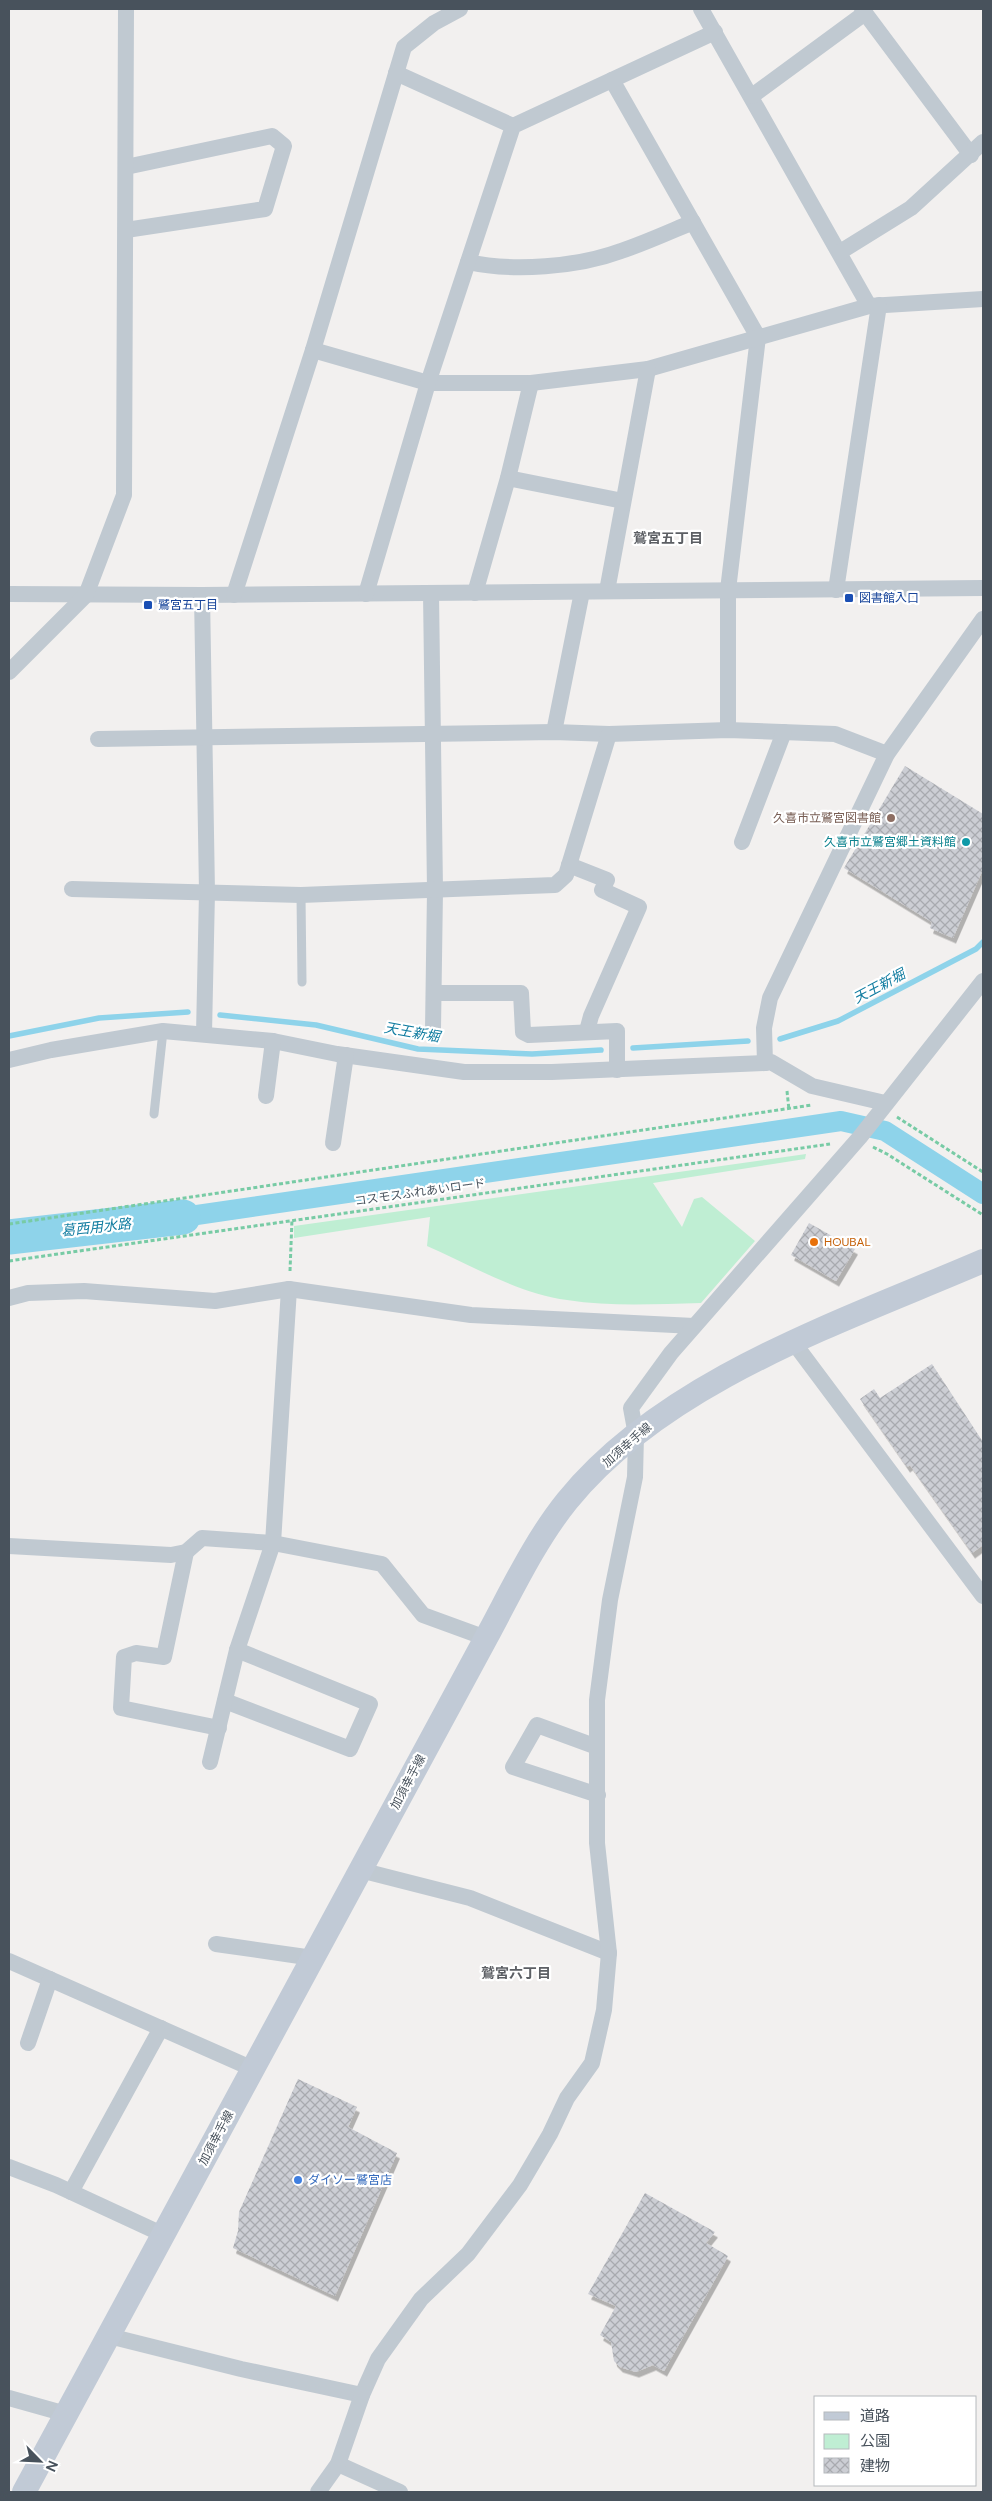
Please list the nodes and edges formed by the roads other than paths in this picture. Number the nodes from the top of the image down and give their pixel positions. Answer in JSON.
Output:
{"nodes":[{"id":1,"x":126,"y":9,"type":"edge"},
{"id":2,"x":460,"y":9,"type":"edge"},
{"id":3,"x":701,"y":9,"type":"edge"},
{"id":4,"x":864,"y":11,"type":"edge"},
{"id":5,"x":715,"y":32,"type":"junction"},
{"id":6,"x":396,"y":73,"type":"junction"},
{"id":7,"x":612,"y":80,"type":"junction"},
{"id":8,"x":752,"y":96,"type":"junction"},
{"id":9,"x":513,"y":126,"type":"junction"},
{"id":10,"x":983,"y":142,"type":"edge"},
{"id":11,"x":971,"y":155,"type":"junction"},
{"id":12,"x":126,"y":167,"type":"junction"},
{"id":13,"x":693,"y":222,"type":"junction"},
{"id":14,"x":126,"y":230,"type":"junction"},
{"id":15,"x":840,"y":252,"type":"junction"},
{"id":16,"x":468,"y":262,"type":"junction"},
{"id":17,"x":983,"y":299,"type":"edge"},
{"id":18,"x":874,"y":306,"type":"junction"},
{"id":19,"x":758,"y":337,"type":"junction"},
{"id":20,"x":313,"y":350,"type":"junction"},
{"id":21,"x":648,"y":369,"type":"junction"},
{"id":22,"x":428,"y":382,"type":"junction"},
{"id":23,"x":530,"y":383,"type":"junction"},
{"id":24,"x":508,"y":478,"type":"junction"},
{"id":25,"x":624,"y":502,"type":"junction"},
{"id":26,"x":983,"y":588,"type":"edge"},
{"id":27,"x":728,"y":590,"type":"junction"},
{"id":28,"x":836,"y":590,"type":"junction"},
{"id":29,"x":582,"y":592,"type":"junction"},
{"id":30,"x":607,"y":592,"type":"junction"},
{"id":31,"x":431,"y":593,"type":"junction"},
{"id":32,"x":475,"y":593,"type":"junction"},
{"id":33,"x":9,"y":594,"type":"edge"},
{"id":34,"x":366,"y":594,"type":"junction"},
{"id":35,"x":86,"y":595,"type":"junction"},
{"id":36,"x":202,"y":595,"type":"junction"},
{"id":37,"x":234,"y":595,"type":"junction"},
{"id":38,"x":983,"y":619,"type":"edge"},
{"id":39,"x":9,"y":672,"type":"edge"},
{"id":40,"x":728,"y":730,"type":"junction"},
{"id":41,"x":554,"y":732,"type":"junction"},
{"id":42,"x":784,"y":732,"type":"junction"},
{"id":43,"x":610,"y":734,"type":"junction"},
{"id":44,"x":432,"y":735,"type":"junction"},
{"id":45,"x":203,"y":736,"type":"junction"},
{"id":46,"x":98,"y":739,"type":"dead end"},
{"id":47,"x":887,"y":754,"type":"junction"},
{"id":48,"x":742,"y":842,"type":"dead end"},
{"id":49,"x":569,"y":865,"type":"junction"},
{"id":50,"x":72,"y":889,"type":"dead end"},
{"id":51,"x":435,"y":890,"type":"junction"},
{"id":52,"x":207,"y":892,"type":"junction"},
{"id":53,"x":301,"y":895,"type":"junction"},
{"id":54,"x":983,"y":981,"type":"edge"},
{"id":55,"x":302,"y":982,"type":"dead end"},
{"id":56,"x":434,"y":994,"type":"junction"},
{"id":57,"x":433,"y":1029,"type":"dead end"},
{"id":58,"x":163,"y":1031,"type":"junction"},
{"id":59,"x":587,"y":1031,"type":"junction"},
{"id":60,"x":204,"y":1034,"type":"junction"},
{"id":61,"x":273,"y":1041,"type":"junction"},
{"id":62,"x":346,"y":1055,"type":"junction"},
{"id":63,"x":9,"y":1060,"type":"edge"},
{"id":64,"x":765,"y":1063,"type":"junction"},
{"id":65,"x":617,"y":1070,"type":"junction"},
{"id":66,"x":266,"y":1096,"type":"dead end"},
{"id":67,"x":884,"y":1111,"type":"junction"},
{"id":68,"x":154,"y":1114,"type":"dead end"},
{"id":69,"x":334,"y":1143,"type":"dead end"},
{"id":70,"x":983,"y":1261,"type":"edge"},
{"id":71,"x":289,"y":1289,"type":"junction"},
{"id":72,"x":9,"y":1298,"type":"edge"},
{"id":73,"x":694,"y":1326,"type":"junction"},
{"id":74,"x":794,"y":1343,"type":"junction"},
{"id":75,"x":636,"y":1435,"type":"junction"},
{"id":76,"x":274,"y":1543,"type":"junction"},
{"id":77,"x":9,"y":1546,"type":"edge"},
{"id":78,"x":186,"y":1552,"type":"junction"},
{"id":79,"x":983,"y":1596,"type":"edge"},
{"id":80,"x":486,"y":1638,"type":"junction"},
{"id":81,"x":237,"y":1650,"type":"junction"},
{"id":82,"x":225,"y":1701,"type":"junction"},
{"id":83,"x":219,"y":1728,"type":"junction"},
{"id":84,"x":597,"y":1747,"type":"junction"},
{"id":85,"x":210,"y":1762,"type":"dead end"},
{"id":86,"x":598,"y":1795,"type":"junction"},
{"id":87,"x":360,"y":1870,"type":"junction"},
{"id":88,"x":216,"y":1944,"type":"dead end"},
{"id":89,"x":609,"y":1953,"type":"junction"},
{"id":90,"x":313,"y":1958,"type":"junction"},
{"id":91,"x":9,"y":1961,"type":"edge"},
{"id":92,"x":50,"y":1979,"type":"junction"},
{"id":93,"x":160,"y":2028,"type":"junction"},
{"id":94,"x":28,"y":2043,"type":"dead end"},
{"id":95,"x":253,"y":2069,"type":"junction"},
{"id":96,"x":9,"y":2167,"type":"edge"},
{"id":97,"x":71,"y":2192,"type":"junction"},
{"id":98,"x":164,"y":2235,"type":"junction"},
{"id":99,"x":109,"y":2336,"type":"junction"},
{"id":100,"x":362,"y":2395,"type":"junction"},
{"id":101,"x":9,"y":2398,"type":"edge"},
{"id":102,"x":66,"y":2414,"type":"junction"},
{"id":103,"x":338,"y":2464,"type":"junction"},
{"id":104,"x":24,"y":2492,"type":"edge"},
{"id":105,"x":318,"y":2492,"type":"edge"},
{"id":106,"x":400,"y":2492,"type":"edge"}],
"edges":[{"from":1,"to":12,"type":"street"},
{"from":2,"to":6,"type":"street"},
{"from":3,"to":5,"type":"street"},
{"from":4,"to":8,"type":"street"},
{"from":4,"to":11,"type":"street"},
{"from":5,"to":7,"type":"street"},
{"from":5,"to":8,"type":"street"},
{"from":6,"to":9,"type":"street"},
{"from":6,"to":20,"type":"street"},
{"from":7,"to":9,"type":"street"},
{"from":7,"to":13,"type":"street"},
{"from":8,"to":15,"type":"street"},
{"from":9,"to":16,"type":"street"},
{"from":10,"to":11,"type":"street"},
{"from":11,"to":15,"type":"street"},
{"from":12,"to":14,"type":"street"},
{"from":12,"to":14,"type":"street"},
{"from":13,"to":16,"type":"street"},
{"from":13,"to":19,"type":"street"},
{"from":14,"to":35,"type":"street"},
{"from":15,"to":18,"type":"street"},
{"from":16,"to":22,"type":"street"},
{"from":17,"to":18,"type":"street"},
{"from":18,"to":19,"type":"street"},
{"from":18,"to":28,"type":"street"},
{"from":19,"to":21,"type":"street"},
{"from":19,"to":27,"type":"street"},
{"from":20,"to":22,"type":"street"},
{"from":20,"to":37,"type":"street"},
{"from":21,"to":23,"type":"street"},
{"from":21,"to":25,"type":"street"},
{"from":22,"to":23,"type":"street"},
{"from":22,"to":34,"type":"street"},
{"from":23,"to":24,"type":"street"},
{"from":24,"to":25,"type":"street"},
{"from":24,"to":32,"type":"street"},
{"from":25,"to":30,"type":"street"},
{"from":26,"to":28,"type":"street"},
{"from":27,"to":28,"type":"street"},
{"from":27,"to":30,"type":"street"},
{"from":27,"to":40,"type":"street"},
{"from":29,"to":30,"type":"street"},
{"from":29,"to":32,"type":"street"},
{"from":29,"to":41,"type":"street"},
{"from":31,"to":32,"type":"street"},
{"from":31,"to":34,"type":"street"},
{"from":31,"to":44,"type":"street"},
{"from":33,"to":35,"type":"street"},
{"from":34,"to":37,"type":"street"},
{"from":35,"to":36,"type":"street"},
{"from":35,"to":39,"type":"street"},
{"from":36,"to":37,"type":"street"},
{"from":36,"to":45,"type":"street"},
{"from":38,"to":47,"type":"street"},
{"from":40,"to":42,"type":"street"},
{"from":40,"to":43,"type":"street"},
{"from":41,"to":43,"type":"street"},
{"from":41,"to":44,"type":"street"},
{"from":42,"to":47,"type":"street"},
{"from":42,"to":48,"type":"street"},
{"from":43,"to":49,"type":"street"},
{"from":44,"to":45,"type":"street"},
{"from":44,"to":51,"type":"street"},
{"from":45,"to":46,"type":"street"},
{"from":45,"to":52,"type":"street"},
{"from":47,"to":64,"type":"street"},
{"from":49,"to":51,"type":"street"},
{"from":49,"to":59,"type":"street"},
{"from":50,"to":52,"type":"street"},
{"from":51,"to":53,"type":"street"},
{"from":51,"to":56,"type":"street"},
{"from":52,"to":53,"type":"street"},
{"from":52,"to":60,"type":"street"},
{"from":53,"to":55,"type":"lane"},
{"from":54,"to":67,"type":"street"},
{"from":56,"to":57,"type":"street"},
{"from":56,"to":59,"type":"street"},
{"from":58,"to":60,"type":"street"},
{"from":58,"to":63,"type":"street"},
{"from":58,"to":68,"type":"lane"},
{"from":59,"to":65,"type":"street"},
{"from":60,"to":61,"type":"street"},
{"from":61,"to":62,"type":"street"},
{"from":61,"to":66,"type":"street"},
{"from":62,"to":65,"type":"street"},
{"from":62,"to":69,"type":"street"},
{"from":64,"to":65,"type":"street"},
{"from":64,"to":67,"type":"street"},
{"from":67,"to":73,"type":"street"},
{"from":70,"to":74,"type":"main road","name":"加須幸手線"},
{"from":71,"to":72,"type":"street"},
{"from":71,"to":73,"type":"street"},
{"from":71,"to":76,"type":"street"},
{"from":73,"to":75,"type":"street"},
{"from":74,"to":75,"type":"main road","name":"加須幸手線"},
{"from":74,"to":79,"type":"street"},
{"from":75,"to":80,"type":"main road","name":"加須幸手線"},
{"from":75,"to":84,"type":"street"},
{"from":76,"to":78,"type":"street"},
{"from":76,"to":80,"type":"street"},
{"from":76,"to":81,"type":"street"},
{"from":77,"to":78,"type":"street"},
{"from":78,"to":83,"type":"street"},
{"from":80,"to":87,"type":"main road","name":"加須幸手線"},
{"from":81,"to":82,"type":"street"},
{"from":81,"to":82,"type":"street"},
{"from":82,"to":83,"type":"street"},
{"from":83,"to":85,"type":"street"},
{"from":84,"to":86,"type":"street"},
{"from":84,"to":86,"type":"street"},
{"from":86,"to":89,"type":"street"},
{"from":87,"to":89,"type":"street"},
{"from":87,"to":90,"type":"main road","name":"加須幸手線"},
{"from":88,"to":90,"type":"street"},
{"from":89,"to":100,"type":"street"},
{"from":90,"to":95,"type":"main road","name":"加須幸手線"},
{"from":91,"to":92,"type":"street"},
{"from":92,"to":93,"type":"street"},
{"from":92,"to":94,"type":"street"},
{"from":93,"to":95,"type":"street"},
{"from":93,"to":97,"type":"street"},
{"from":95,"to":98,"type":"main road","name":"加須幸手線"},
{"from":96,"to":97,"type":"street"},
{"from":97,"to":98,"type":"street"},
{"from":98,"to":99,"type":"main road","name":"加須幸手線"},
{"from":99,"to":100,"type":"street"},
{"from":99,"to":102,"type":"main road","name":"加須幸手線"},
{"from":100,"to":103,"type":"street"},
{"from":101,"to":102,"type":"street"},
{"from":102,"to":104,"type":"main road","name":"加須幸手線"},
{"from":103,"to":105,"type":"street"},
{"from":103,"to":106,"type":"street"}]}
